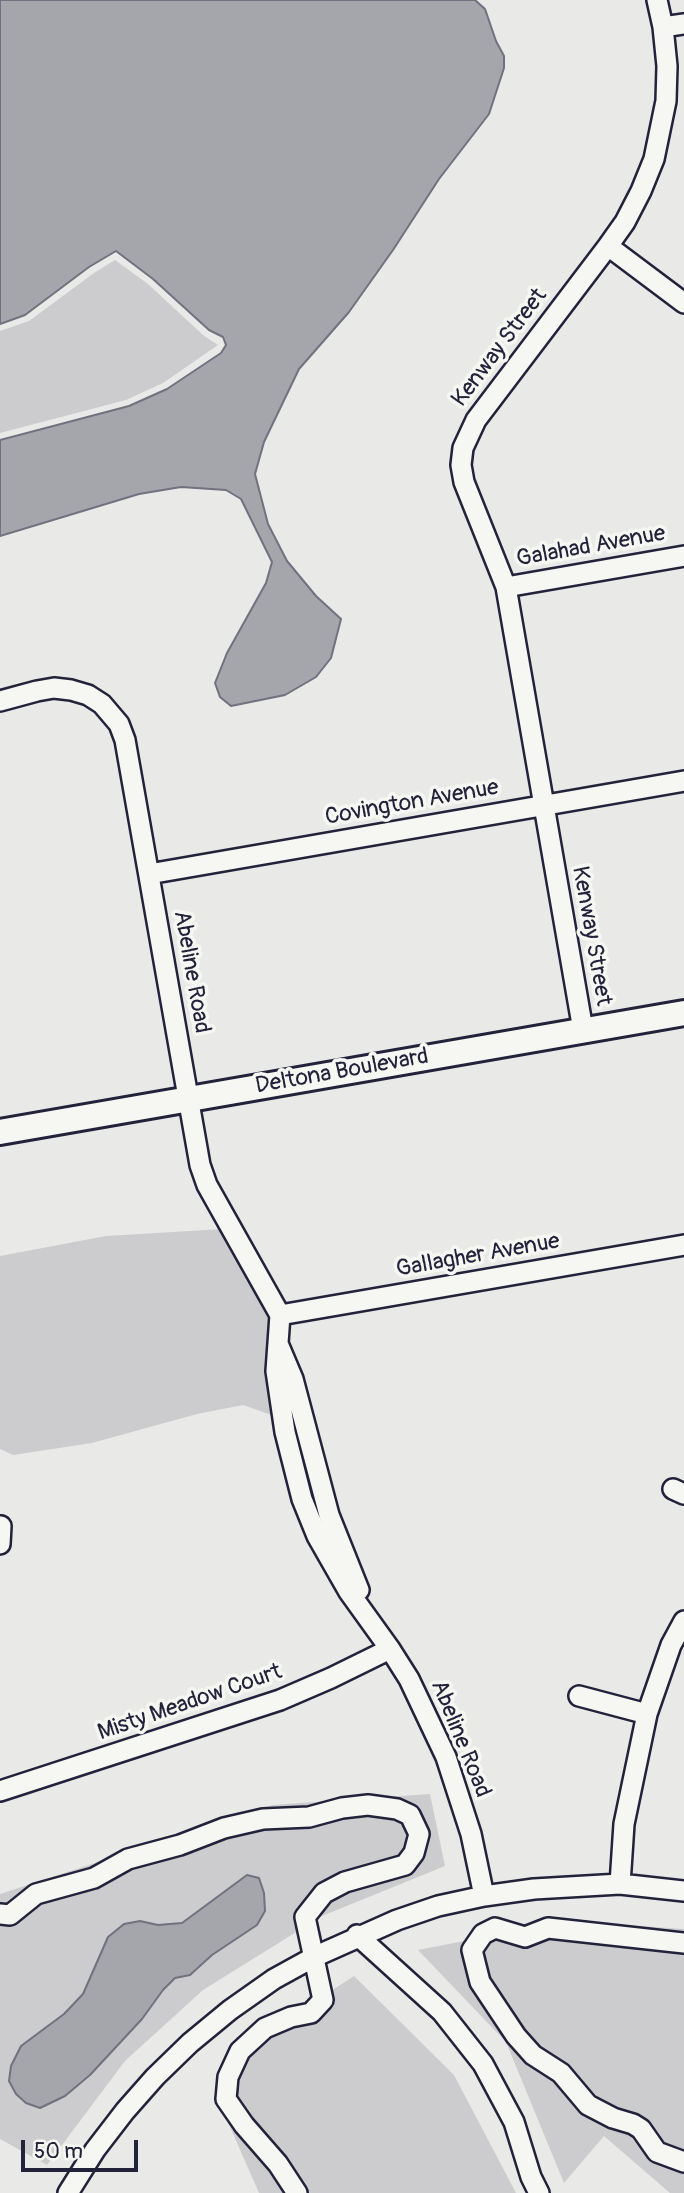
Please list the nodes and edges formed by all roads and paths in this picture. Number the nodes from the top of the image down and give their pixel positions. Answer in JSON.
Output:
{"nodes":[{"id":1,"x":657,"y":0,"type":"edge"},
{"id":2,"x":684,"y":24,"type":"edge"},
{"id":3,"x":663,"y":27,"type":"junction"},
{"id":4,"x":608,"y":246,"type":"junction"},
{"id":5,"x":684,"y":303,"type":"edge"},
{"id":6,"x":684,"y":556,"type":"edge"},
{"id":7,"x":506,"y":587,"type":"junction"},
{"id":8,"x":0,"y":701,"type":"edge"},
{"id":9,"x":684,"y":781,"type":"edge"},
{"id":10,"x":544,"y":805,"type":"junction"},
{"id":11,"x":149,"y":874,"type":"junction"},
{"id":12,"x":684,"y":1013,"type":"edge"},
{"id":13,"x":583,"y":1030,"type":"junction"},
{"id":14,"x":189,"y":1099,"type":"junction"},
{"id":15,"x":0,"y":1132,"type":"edge"},
{"id":16,"x":684,"y":1245,"type":"edge"},
{"id":17,"x":280,"y":1315,"type":"junction"},
{"id":18,"x":684,"y":1620,"type":"edge"},
{"id":19,"x":390,"y":1649,"type":"junction"},
{"id":20,"x":579,"y":1696,"type":"dead end"},
{"id":21,"x":647,"y":1714,"type":"junction"},
{"id":22,"x":0,"y":1791,"type":"edge"},
{"id":23,"x":620,"y":1884,"type":"junction"},
{"id":24,"x":684,"y":1891,"type":"edge"},
{"id":25,"x":484,"y":1896,"type":"junction"},
{"id":26,"x":0,"y":1914,"type":"edge"},
{"id":27,"x":357,"y":1936,"type":"junction"},
{"id":28,"x":684,"y":1943,"type":"edge"},
{"id":29,"x":314,"y":1957,"type":"junction"},
{"id":30,"x":684,"y":2162,"type":"edge"},
{"id":31,"x":74,"y":2191,"type":"edge"},
{"id":32,"x":297,"y":2193,"type":"edge"},
{"id":33,"x":540,"y":2193,"type":"edge"}],
"edges":[{"from":1,"to":3,"type":"street","name":"Kenway Street"},
{"from":2,"to":3,"type":"street"},
{"from":3,"to":4,"type":"street","name":"Kenway Street"},
{"from":4,"to":5,"type":"street"},
{"from":4,"to":7,"type":"street","name":"Kenway Street"},
{"from":6,"to":7,"type":"street","name":"Galahad Avenue"},
{"from":7,"to":10,"type":"street","name":"Kenway Street"},
{"from":8,"to":11,"type":"street","name":"Abeline Road"},
{"from":9,"to":10,"type":"street","name":"Covington Avenue"},
{"from":10,"to":11,"type":"street","name":"Covington Avenue"},
{"from":10,"to":13,"type":"street","name":"Kenway Street"},
{"from":11,"to":14,"type":"street","name":"Abeline Road"},
{"from":12,"to":13,"type":"main road","name":"Deltona Boulevard"},
{"from":13,"to":14,"type":"main road","name":"Deltona Boulevard"},
{"from":14,"to":15,"type":"main road","name":"Deltona Boulevard"},
{"from":14,"to":17,"type":"street","name":"Abeline Road"},
{"from":16,"to":17,"type":"street","name":"Gallagher Avenue"},
{"from":17,"to":19,"type":"street","name":"Abeline Road"},
{"from":18,"to":21,"type":"street"},
{"from":19,"to":22,"type":"street","name":"Misty Meadow Court"},
{"from":19,"to":25,"type":"street","name":"Abeline Road"},
{"from":20,"to":21,"type":"street"},
{"from":21,"to":23,"type":"street"},
{"from":23,"to":24,"type":"street"},
{"from":23,"to":25,"type":"street"},
{"from":25,"to":27,"type":"street"},
{"from":26,"to":29,"type":"street"},
{"from":27,"to":29,"type":"street"},
{"from":27,"to":33,"type":"street"},
{"from":28,"to":30,"type":"street"},
{"from":29,"to":31,"type":"street"},
{"from":29,"to":32,"type":"street"}]}
